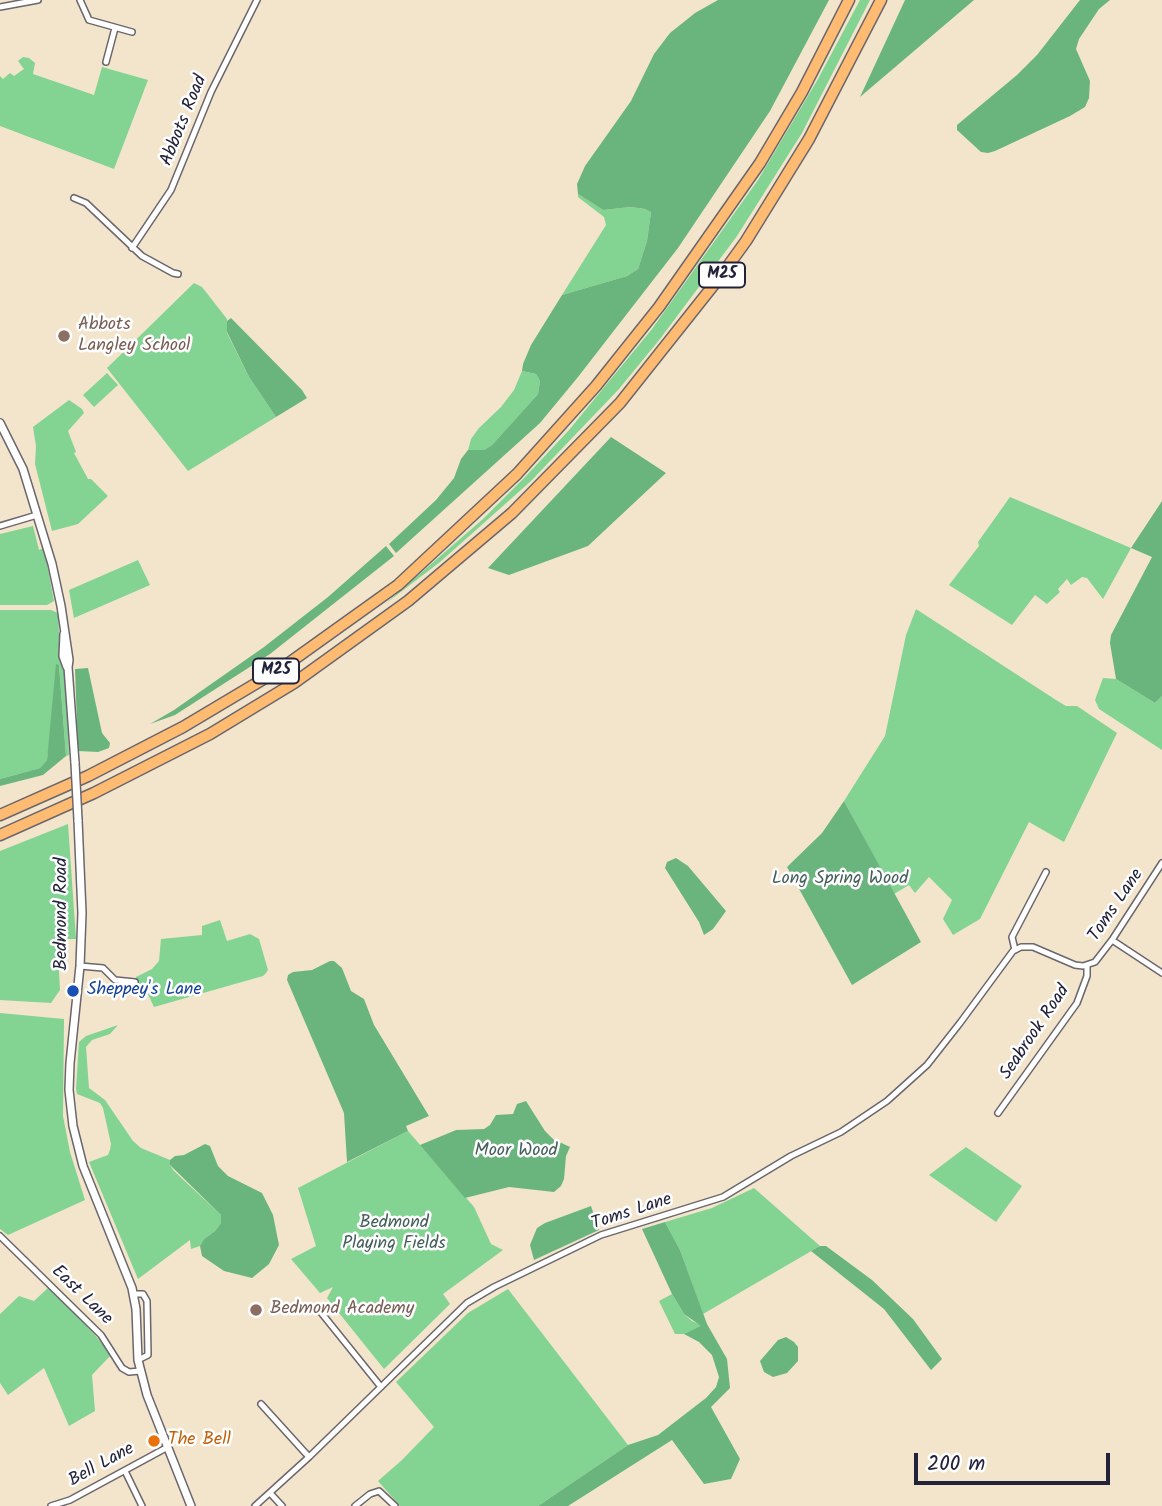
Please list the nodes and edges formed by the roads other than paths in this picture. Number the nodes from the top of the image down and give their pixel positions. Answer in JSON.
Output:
{"nodes":[{"id":1,"x":38,"y":0,"type":"edge"},
{"id":2,"x":80,"y":0,"type":"edge"},
{"id":3,"x":257,"y":0,"type":"edge"},
{"id":4,"x":849,"y":0,"type":"edge"},
{"id":5,"x":881,"y":0,"type":"edge"},
{"id":6,"x":0,"y":7,"type":"edge"},
{"id":7,"x":114,"y":28,"type":"junction"},
{"id":8,"x":132,"y":32,"type":"dead end"},
{"id":9,"x":106,"y":62,"type":"dead end"},
{"id":10,"x":74,"y":198,"type":"dead end"},
{"id":11,"x":132,"y":248,"type":"junction"},
{"id":12,"x":178,"y":274,"type":"dead end"},
{"id":13,"x":2,"y":426,"type":"edge"},
{"id":14,"x":37,"y":515,"type":"junction"},
{"id":15,"x":0,"y":526,"type":"edge"},
{"id":16,"x":0,"y":815,"type":"edge"},
{"id":17,"x":0,"y":835,"type":"edge"},
{"id":18,"x":1162,"y":863,"type":"edge"},
{"id":19,"x":1046,"y":872,"type":"dead end"},
{"id":20,"x":1112,"y":940,"type":"junction"},
{"id":21,"x":1015,"y":950,"type":"junction"},
{"id":22,"x":1087,"y":965,"type":"junction"},
{"id":23,"x":80,"y":966,"type":"junction"},
{"id":24,"x":1162,"y":973,"type":"edge"},
{"id":25,"x":135,"y":982,"type":"dead end"},
{"id":26,"x":998,"y":1113,"type":"dead end"},
{"id":27,"x":0,"y":1236,"type":"edge"},
{"id":28,"x":134,"y":1294,"type":"junction"},
{"id":29,"x":319,"y":1310,"type":"dead end"},
{"id":30,"x":138,"y":1360,"type":"junction"},
{"id":31,"x":140,"y":1371,"type":"junction"},
{"id":32,"x":381,"y":1387,"type":"junction"},
{"id":33,"x":261,"y":1404,"type":"dead end"},
{"id":34,"x":166,"y":1448,"type":"junction"},
{"id":35,"x":309,"y":1457,"type":"junction"},
{"id":36,"x":125,"y":1471,"type":"junction"},
{"id":37,"x":270,"y":1493,"type":"junction"},
{"id":38,"x":51,"y":1506,"type":"edge"},
{"id":39,"x":142,"y":1506,"type":"edge"},
{"id":40,"x":191,"y":1506,"type":"edge"},
{"id":41,"x":254,"y":1506,"type":"edge"},
{"id":42,"x":282,"y":1506,"type":"edge"},
{"id":43,"x":355,"y":1506,"type":"edge"},
{"id":44,"x":395,"y":1506,"type":"edge"}],
"edges":[{"from":1,"to":6,"type":"street"},
{"from":2,"to":7,"type":"street"},
{"from":3,"to":11,"type":"street","name":"Abbots Road"},
{"from":4,"to":16,"type":"highway","number":"M25"},
{"from":5,"to":17,"type":"highway","number":"M25"},
{"from":7,"to":8,"type":"street"},
{"from":7,"to":9,"type":"street"},
{"from":10,"to":11,"type":"street"},
{"from":11,"to":12,"type":"street"},
{"from":13,"to":14,"type":"street","name":"Bedmond Road"},
{"from":14,"to":15,"type":"street"},
{"from":14,"to":23,"type":"street","name":"Bedmond Road","bridge":true},
{"from":18,"to":20,"type":"street","name":"Toms Lane"},
{"from":19,"to":21,"type":"street","name":"Toms Lane"},
{"from":20,"to":22,"type":"street","name":"Toms Lane"},
{"from":20,"to":24,"type":"street"},
{"from":21,"to":22,"type":"street","name":"Toms Lane"},
{"from":21,"to":32,"type":"street","name":"Toms Lane"},
{"from":22,"to":26,"type":"street","name":"Seabrook Road"},
{"from":23,"to":25,"type":"street"},
{"from":23,"to":28,"type":"street","name":"Bedmond Road"},
{"from":27,"to":31,"type":"street","name":"East Lane"},
{"from":28,"to":30,"type":"street","name":"Bedmond Road"},
{"from":28,"to":30,"type":"street"},
{"from":29,"to":32,"type":"street"},
{"from":30,"to":31,"type":"street","name":"Bedmond Road"},
{"from":31,"to":34,"type":"street","name":"Bedmond Road"},
{"from":32,"to":35,"type":"street","name":"Toms Lane"},
{"from":33,"to":35,"type":"street"},
{"from":34,"to":36,"type":"street","name":"Bell Lane"},
{"from":34,"to":40,"type":"street","name":"Bedmond Road"},
{"from":35,"to":37,"type":"street","name":"Toms Lane"},
{"from":36,"to":38,"type":"street","name":"Bell Lane"},
{"from":36,"to":39,"type":"street"},
{"from":37,"to":41,"type":"street","name":"Toms Lane"},
{"from":37,"to":42,"type":"street"},
{"from":43,"to":44,"type":"street"}]}
